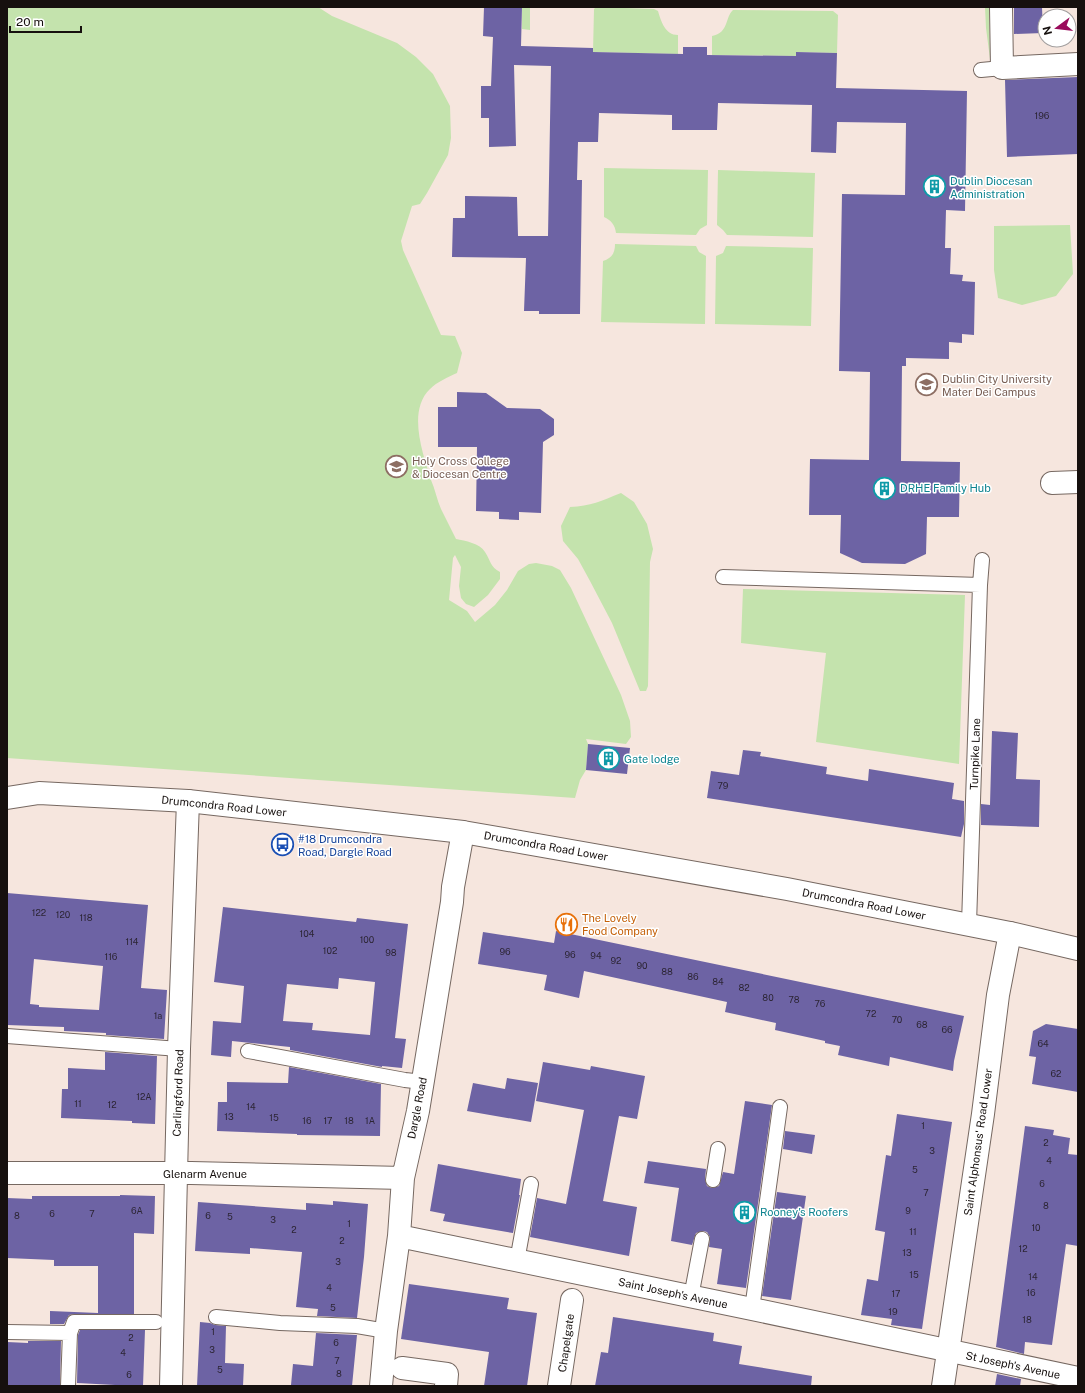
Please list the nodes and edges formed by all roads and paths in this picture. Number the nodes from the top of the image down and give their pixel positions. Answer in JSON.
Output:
{"nodes":[{"id":1,"x":1001,"y":7,"type":"edge"},
{"id":2,"x":1078,"y":64,"type":"edge"},
{"id":3,"x":1078,"y":482,"type":"edge"},
{"id":4,"x":1052,"y":483,"type":"dead end"},
{"id":5,"x":982,"y":560,"type":"dead end"},
{"id":6,"x":723,"y":577,"type":"dead end"},
{"id":7,"x":980,"y":585,"type":"junction"},
{"id":8,"x":7,"y":798,"type":"edge"},
{"id":9,"x":188,"y":800,"type":"junction"},
{"id":10,"x":463,"y":832,"type":"junction"},
{"id":11,"x":969,"y":924,"type":"junction"},
{"id":12,"x":1010,"y":932,"type":"junction"},
{"id":13,"x":1078,"y":949,"type":"edge"},
{"id":14,"x":7,"y":1036,"type":"edge"},
{"id":15,"x":179,"y":1049,"type":"junction"},
{"id":16,"x":248,"y":1051,"type":"dead end"},
{"id":17,"x":422,"y":1082,"type":"junction"},
{"id":18,"x":780,"y":1107,"type":"dead end"},
{"id":19,"x":718,"y":1149,"type":"dead end"},
{"id":20,"x":7,"y":1173,"type":"edge"},
{"id":21,"x":176,"y":1173,"type":"junction"},
{"id":22,"x":403,"y":1178,"type":"junction"},
{"id":23,"x":713,"y":1180,"type":"dead end"},
{"id":24,"x":531,"y":1184,"type":"dead end"},
{"id":25,"x":399,"y":1236,"type":"junction"},
{"id":26,"x":702,"y":1239,"type":"dead end"},
{"id":27,"x":517,"y":1261,"type":"junction"},
{"id":28,"x":691,"y":1296,"type":"junction"},
{"id":29,"x":572,"y":1300,"type":"dead end"},
{"id":30,"x":752,"y":1309,"type":"junction"},
{"id":31,"x":216,"y":1317,"type":"dead end"},
{"id":32,"x":156,"y":1322,"type":"dead end"},
{"id":33,"x":386,"y":1331,"type":"junction"},
{"id":34,"x":7,"y":1332,"type":"edge"},
{"id":35,"x":70,"y":1333,"type":"junction"},
{"id":36,"x":948,"y":1351,"type":"junction"},
{"id":37,"x":402,"y":1368,"type":"dead end"},
{"id":38,"x":1078,"y":1378,"type":"edge"},
{"id":39,"x":68,"y":1386,"type":"edge"},
{"id":40,"x":171,"y":1386,"type":"edge"},
{"id":41,"x":380,"y":1386,"type":"edge"},
{"id":42,"x":446,"y":1386,"type":"edge"},
{"id":43,"x":559,"y":1386,"type":"edge"},
{"id":44,"x":944,"y":1386,"type":"edge"}],
"edges":[{"from":1,"to":2,"type":"street"},
{"from":3,"to":4,"type":"street"},
{"from":5,"to":7,"type":"lane","name":"Turnpike Lane"},
{"from":6,"to":7,"type":"lane"},
{"from":7,"to":11,"type":"lane","name":"Turnpike Lane"},
{"from":8,"to":9,"type":"street","name":"Drumcondra Road Lower"},
{"from":9,"to":10,"type":"street","name":"Drumcondra Road Lower"},
{"from":9,"to":15,"type":"street","name":"Carlingford Road"},
{"from":10,"to":11,"type":"street","name":"Drumcondra Road Lower"},
{"from":10,"to":17,"type":"street","name":"Dargle Road"},
{"from":11,"to":12,"type":"street","name":"Drumcondra Road Lower"},
{"from":12,"to":13,"type":"street","name":"Drumcondra Road Lower"},
{"from":12,"to":36,"type":"street","name":"Saint Alphonsus' Road Lower"},
{"from":14,"to":15,"type":"lane"},
{"from":15,"to":21,"type":"street","name":"Carlingford Road"},
{"from":16,"to":17,"type":"lane"},
{"from":17,"to":22,"type":"street","name":"Dargle Road"},
{"from":18,"to":30,"type":"lane"},
{"from":19,"to":23,"type":"lane"},
{"from":20,"to":21,"type":"street","name":"Glenarm Avenue"},
{"from":21,"to":22,"type":"street","name":"Glenarm Avenue"},
{"from":21,"to":40,"type":"street","name":"Carlingford Road"},
{"from":22,"to":25,"type":"street","name":"Dargle Road"},
{"from":24,"to":27,"type":"lane"},
{"from":25,"to":27,"type":"street","name":"Saint Joseph's Avenue"},
{"from":25,"to":33,"type":"street","name":"Dargle Road"},
{"from":26,"to":28,"type":"lane"},
{"from":27,"to":28,"type":"street","name":"Saint Joseph's Avenue"},
{"from":28,"to":30,"type":"street","name":"Saint Joseph's Avenue"},
{"from":29,"to":43,"type":"street","name":"Chapelgate"},
{"from":30,"to":36,"type":"street","name":"Saint Joseph's Avenue"},
{"from":31,"to":33,"type":"lane"},
{"from":32,"to":35,"type":"lane"},
{"from":33,"to":41,"type":"street","name":"Dargle Road"},
{"from":34,"to":35,"type":"lane"},
{"from":35,"to":39,"type":"lane"},
{"from":36,"to":38,"type":"street","name":"St Joseph's Avenue"},
{"from":36,"to":44,"type":"street","name":"Saint Alphonsus' Road Lower"},
{"from":37,"to":42,"type":"street"}]}
